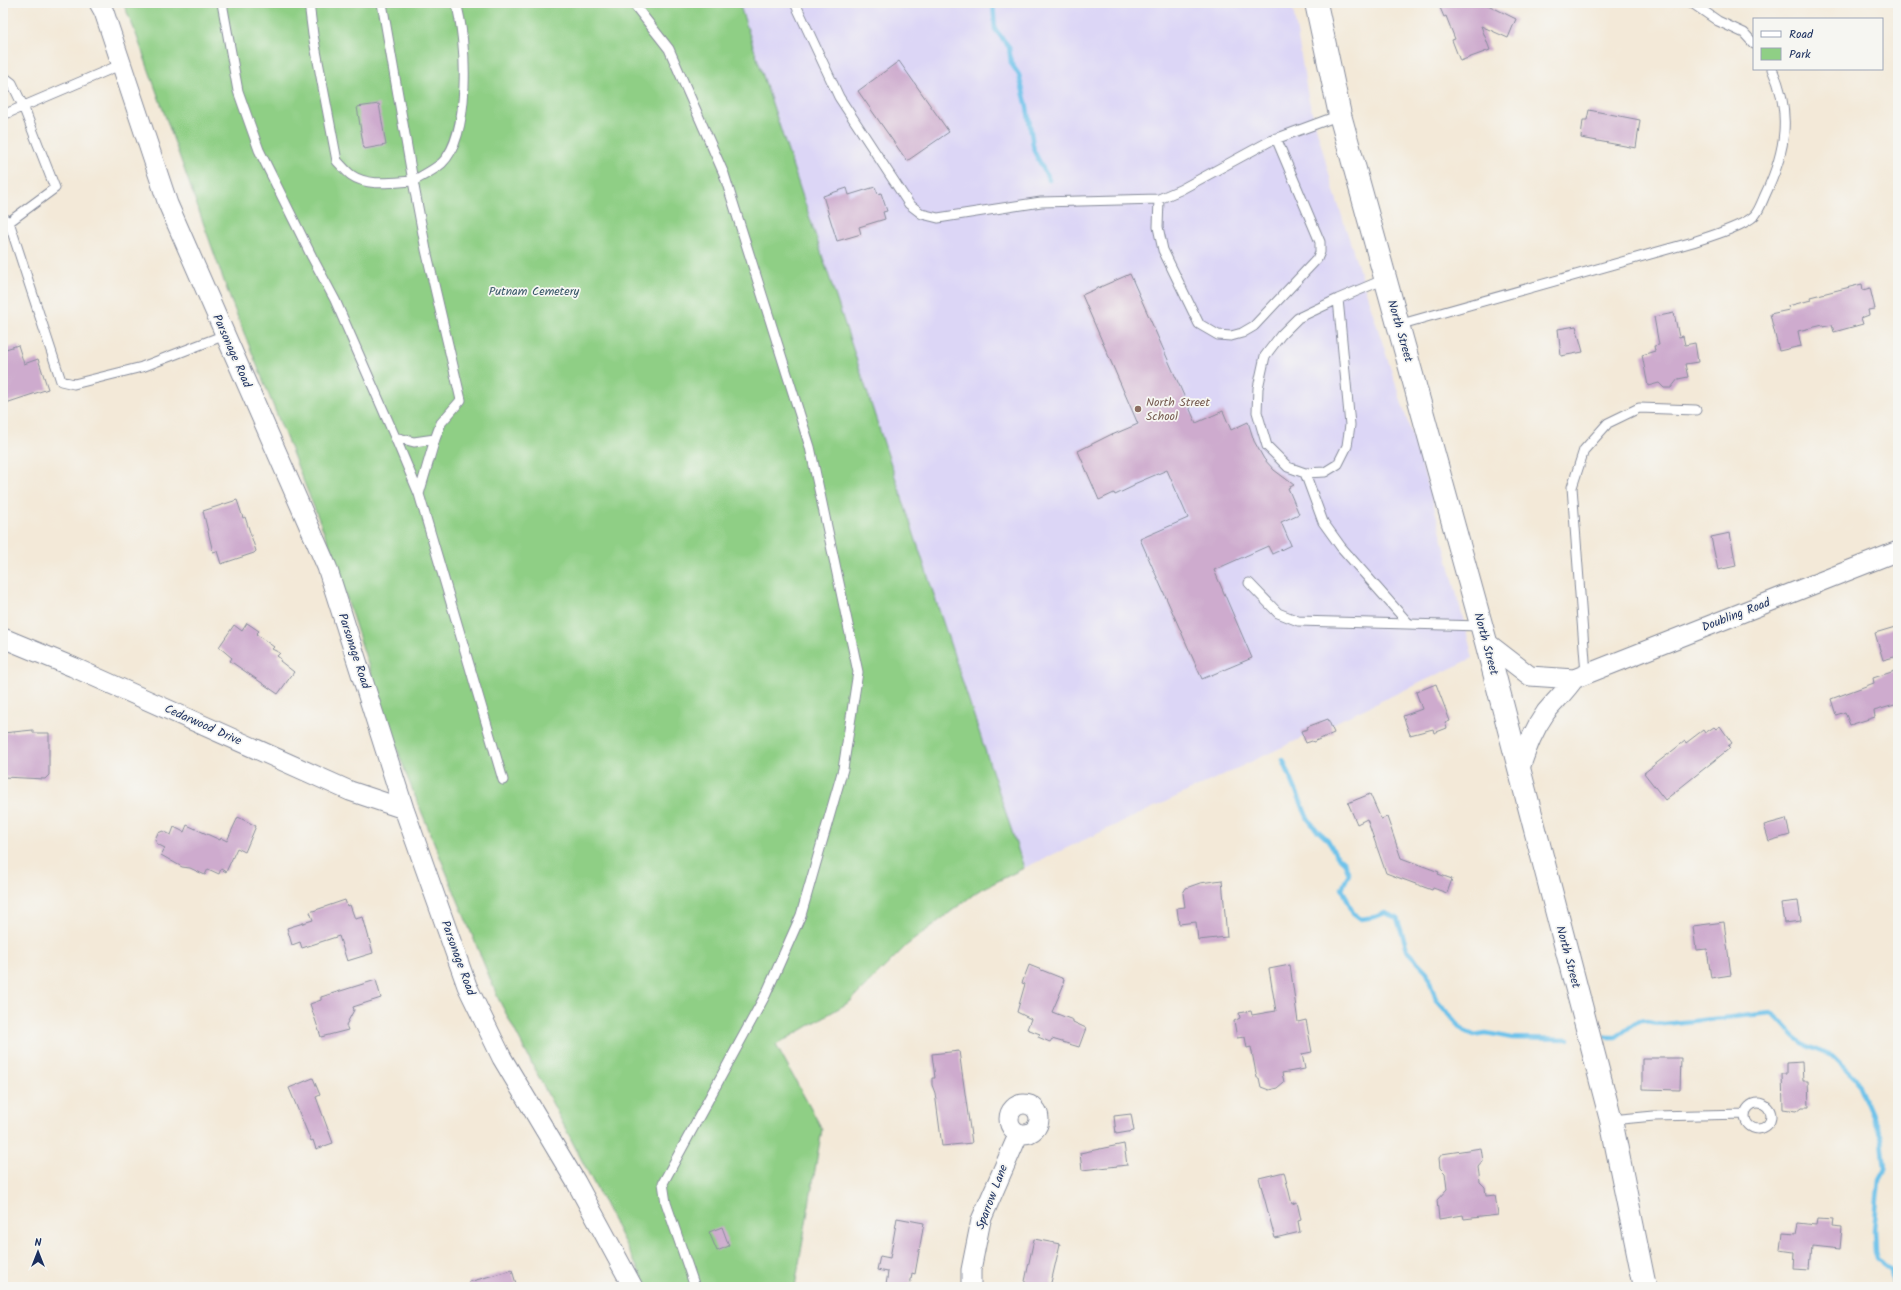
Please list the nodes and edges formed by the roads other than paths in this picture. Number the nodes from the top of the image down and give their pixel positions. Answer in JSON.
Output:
{"nodes":[{"id":1,"x":99,"y":3,"type":"edge"},
{"id":2,"x":222,"y":3,"type":"edge"},
{"id":3,"x":309,"y":3,"type":"edge"},
{"id":4,"x":382,"y":3,"type":"edge"},
{"id":5,"x":456,"y":3,"type":"edge"},
{"id":6,"x":632,"y":3,"type":"edge"},
{"id":7,"x":795,"y":3,"type":"edge"},
{"id":8,"x":1316,"y":3,"type":"edge"},
{"id":9,"x":1692,"y":3,"type":"edge"},
{"id":10,"x":1753,"y":43,"type":"edge"},
{"id":11,"x":120,"y":64,"type":"junction"},
{"id":12,"x":1772,"y":70,"type":"edge"},
{"id":13,"x":3,"y":76,"type":"edge"},
{"id":14,"x":23,"y":106,"type":"junction"},
{"id":15,"x":3,"y":115,"type":"edge"},
{"id":16,"x":1340,"y":115,"type":"junction"},
{"id":17,"x":1276,"y":138,"type":"junction"},
{"id":18,"x":413,"y":181,"type":"junction"},
{"id":19,"x":1159,"y":199,"type":"junction"},
{"id":20,"x":6,"y":220,"type":"edge"},
{"id":21,"x":1385,"y":278,"type":"junction"},
{"id":22,"x":1338,"y":299,"type":"junction"},
{"id":23,"x":1398,"y":325,"type":"junction"},
{"id":24,"x":225,"y":335,"type":"junction"},
{"id":25,"x":1696,"y":410,"type":"dead end"},
{"id":26,"x":395,"y":437,"type":"junction"},
{"id":27,"x":435,"y":439,"type":"junction"},
{"id":28,"x":1305,"y":473,"type":"junction"},
{"id":29,"x":419,"y":494,"type":"junction"},
{"id":30,"x":1898,"y":551,"type":"edge"},
{"id":31,"x":1249,"y":583,"type":"dead end"},
{"id":32,"x":1410,"y":624,"type":"junction"},
{"id":33,"x":1483,"y":634,"type":"junction"},
{"id":34,"x":3,"y":638,"type":"edge"},
{"id":35,"x":1580,"y":676,"type":"junction"},
{"id":36,"x":1519,"y":771,"type":"junction"},
{"id":37,"x":503,"y":780,"type":"dead end"},
{"id":38,"x":404,"y":809,"type":"junction"},
{"id":39,"x":1745,"y":1114,"type":"dead end"},
{"id":40,"x":1611,"y":1120,"type":"junction"},
{"id":41,"x":1019,"y":1133,"type":"dead end"},
{"id":42,"x":633,"y":1287,"type":"edge"},
{"id":43,"x":695,"y":1287,"type":"edge"},
{"id":44,"x":971,"y":1287,"type":"edge"},
{"id":45,"x":1645,"y":1287,"type":"edge"}],
"edges":[{"from":1,"to":11,"type":"street","name":"Parsonage Road"},
{"from":2,"to":26,"type":"lane"},
{"from":3,"to":18,"type":"lane"},
{"from":4,"to":18,"type":"lane"},
{"from":5,"to":18,"type":"lane"},
{"from":6,"to":43,"type":"lane"},
{"from":7,"to":19,"type":"lane"},
{"from":8,"to":16,"type":"main road","name":"North Street"},
{"from":9,"to":10,"type":"lane"},
{"from":11,"to":14,"type":"lane"},
{"from":11,"to":24,"type":"street","name":"Parsonage Road"},
{"from":12,"to":23,"type":"lane"},
{"from":13,"to":14,"type":"lane"},
{"from":14,"to":15,"type":"lane"},
{"from":14,"to":20,"type":"lane"},
{"from":16,"to":17,"type":"lane"},
{"from":16,"to":21,"type":"main road","name":"North Street"},
{"from":17,"to":19,"type":"lane"},
{"from":17,"to":19,"type":"lane"},
{"from":18,"to":27,"type":"lane"},
{"from":20,"to":24,"type":"lane"},
{"from":21,"to":22,"type":"lane"},
{"from":21,"to":23,"type":"main road","name":"North Street"},
{"from":22,"to":28,"type":"lane"},
{"from":22,"to":28,"type":"lane"},
{"from":23,"to":33,"type":"main road","name":"North Street"},
{"from":24,"to":38,"type":"street","name":"Parsonage Road"},
{"from":25,"to":35,"type":"lane"},
{"from":26,"to":27,"type":"lane"},
{"from":26,"to":29,"type":"lane"},
{"from":27,"to":29,"type":"lane"},
{"from":28,"to":32,"type":"lane"},
{"from":29,"to":37,"type":"lane"},
{"from":30,"to":35,"type":"street","name":"Doubling Road"},
{"from":31,"to":32,"type":"lane"},
{"from":32,"to":33,"type":"lane"},
{"from":33,"to":35,"type":"street","name":"Doubling Road"},
{"from":33,"to":36,"type":"main road","name":"North Street"},
{"from":34,"to":38,"type":"street","name":"Cedarwood Drive"},
{"from":35,"to":36,"type":"street"},
{"from":36,"to":40,"type":"main road","name":"North Street"},
{"from":38,"to":42,"type":"street","name":"Parsonage Road"},
{"from":39,"to":40,"type":"lane"},
{"from":40,"to":45,"type":"main road","name":"North Street"},
{"from":41,"to":44,"type":"street","name":"Sparrow Lane"}]}
